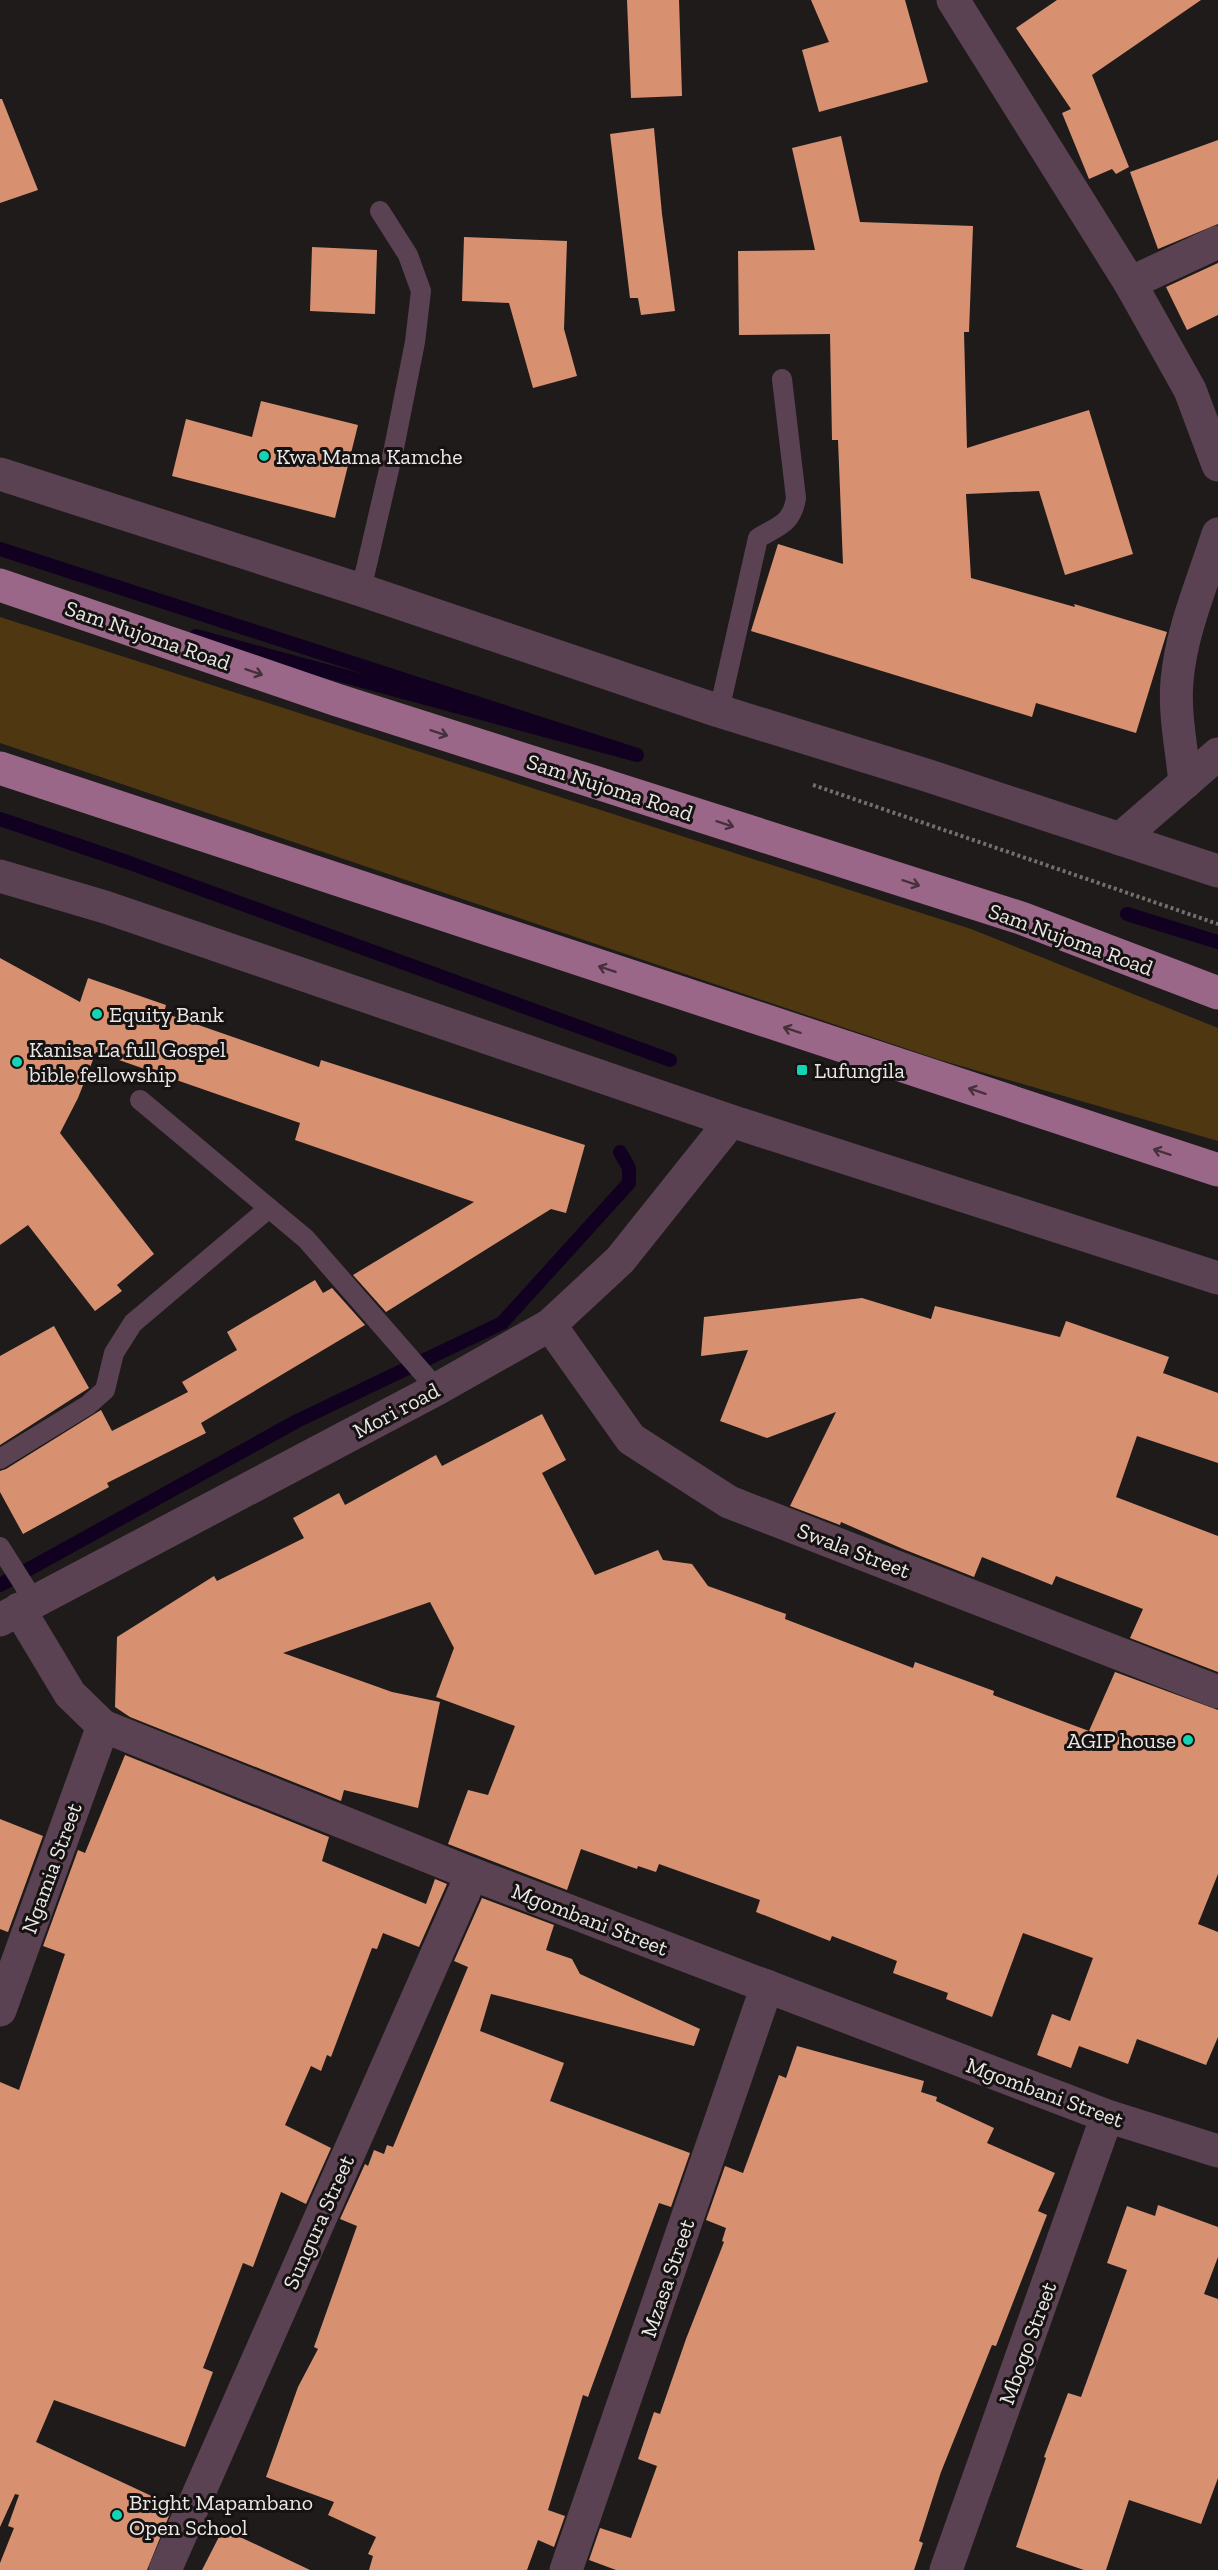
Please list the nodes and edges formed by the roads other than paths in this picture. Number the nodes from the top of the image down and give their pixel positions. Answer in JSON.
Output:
{"nodes":[{"id":1,"x":952,"y":0,"type":"edge"},
{"id":2,"x":380,"y":211,"type":"dead end"},
{"id":3,"x":1218,"y":242,"type":"edge"},
{"id":4,"x":1130,"y":283,"type":"junction"},
{"id":5,"x":782,"y":378,"type":"dead end"},
{"id":6,"x":1218,"y":465,"type":"edge"},
{"id":7,"x":0,"y":474,"type":"edge"},
{"id":8,"x":1218,"y":534,"type":"edge"},
{"id":9,"x":0,"y":585,"type":"edge"},
{"id":10,"x":361,"y":590,"type":"junction"},
{"id":11,"x":719,"y":711,"type":"junction"},
{"id":12,"x":1218,"y":754,"type":"edge"},
{"id":13,"x":0,"y":768,"type":"edge"},
{"id":14,"x":1185,"y":783,"type":"junction"},
{"id":15,"x":1120,"y":839,"type":"junction"},
{"id":16,"x":1218,"y":871,"type":"edge"},
{"id":17,"x":0,"y":876,"type":"edge"},
{"id":18,"x":1218,"y":993,"type":"edge"},
{"id":19,"x":140,"y":1100,"type":"dead end"},
{"id":20,"x":731,"y":1121,"type":"junction"},
{"id":21,"x":1218,"y":1170,"type":"edge"},
{"id":22,"x":269,"y":1208,"type":"junction"},
{"id":23,"x":1218,"y":1278,"type":"edge"},
{"id":24,"x":550,"y":1325,"type":"junction"},
{"id":25,"x":437,"y":1389,"type":"junction"},
{"id":26,"x":0,"y":1459,"type":"edge"},
{"id":27,"x":0,"y":1547,"type":"edge"},
{"id":28,"x":18,"y":1610,"type":"edge"},
{"id":29,"x":1218,"y":1692,"type":"edge"},
{"id":30,"x":103,"y":1726,"type":"junction"},
{"id":31,"x":472,"y":1874,"type":"junction"},
{"id":32,"x":767,"y":1986,"type":"junction"},
{"id":33,"x":0,"y":2010,"type":"edge"},
{"id":34,"x":1107,"y":2116,"type":"junction"},
{"id":35,"x":1218,"y":2151,"type":"edge"},
{"id":36,"x":165,"y":2570,"type":"edge"},
{"id":37,"x":566,"y":2570,"type":"edge"},
{"id":38,"x":946,"y":2570,"type":"edge"}],
"edges":[{"from":1,"to":4,"type":"street"},
{"from":2,"to":10,"type":"lane"},
{"from":3,"to":4,"type":"street"},
{"from":4,"to":6,"type":"street"},
{"from":5,"to":11,"type":"lane"},
{"from":7,"to":10,"type":"street"},
{"from":8,"to":14,"type":"street"},
{"from":9,"to":18,"type":"main road","name":"Sam Nujoma Road","one_way":true},
{"from":10,"to":11,"type":"street"},
{"from":11,"to":15,"type":"street"},
{"from":12,"to":14,"type":"street"},
{"from":21,"to":13,"type":"main road","one_way":true},
{"from":14,"to":15,"type":"street"},
{"from":15,"to":16,"type":"street"},
{"from":17,"to":20,"type":"street"},
{"from":19,"to":22,"type":"lane"},
{"from":20,"to":23,"type":"street"},
{"from":20,"to":24,"type":"street","name":"Mori road"},
{"from":22,"to":25,"type":"lane"},
{"from":22,"to":26,"type":"lane"},
{"from":24,"to":25,"type":"street","name":"Mori road"},
{"from":24,"to":29,"type":"street","name":"Swala Street"},
{"from":25,"to":28,"type":"street","name":"Mori road"},
{"from":27,"to":28,"type":"lane"},
{"from":28,"to":30,"type":"street","name":"Mgombani Street"},
{"from":30,"to":31,"type":"street","name":"Mgombani Street"},
{"from":30,"to":33,"type":"street","name":"Ngamia Street"},
{"from":31,"to":32,"type":"street","name":"Mgombani Street"},
{"from":31,"to":36,"type":"street","name":"Sungura Street"},
{"from":32,"to":34,"type":"street","name":"Mgombani Street"},
{"from":32,"to":37,"type":"street","name":"Mzasa Street"},
{"from":34,"to":35,"type":"street","name":"Mgombani Street"},
{"from":34,"to":38,"type":"street","name":"Mbogo Street"}]}
